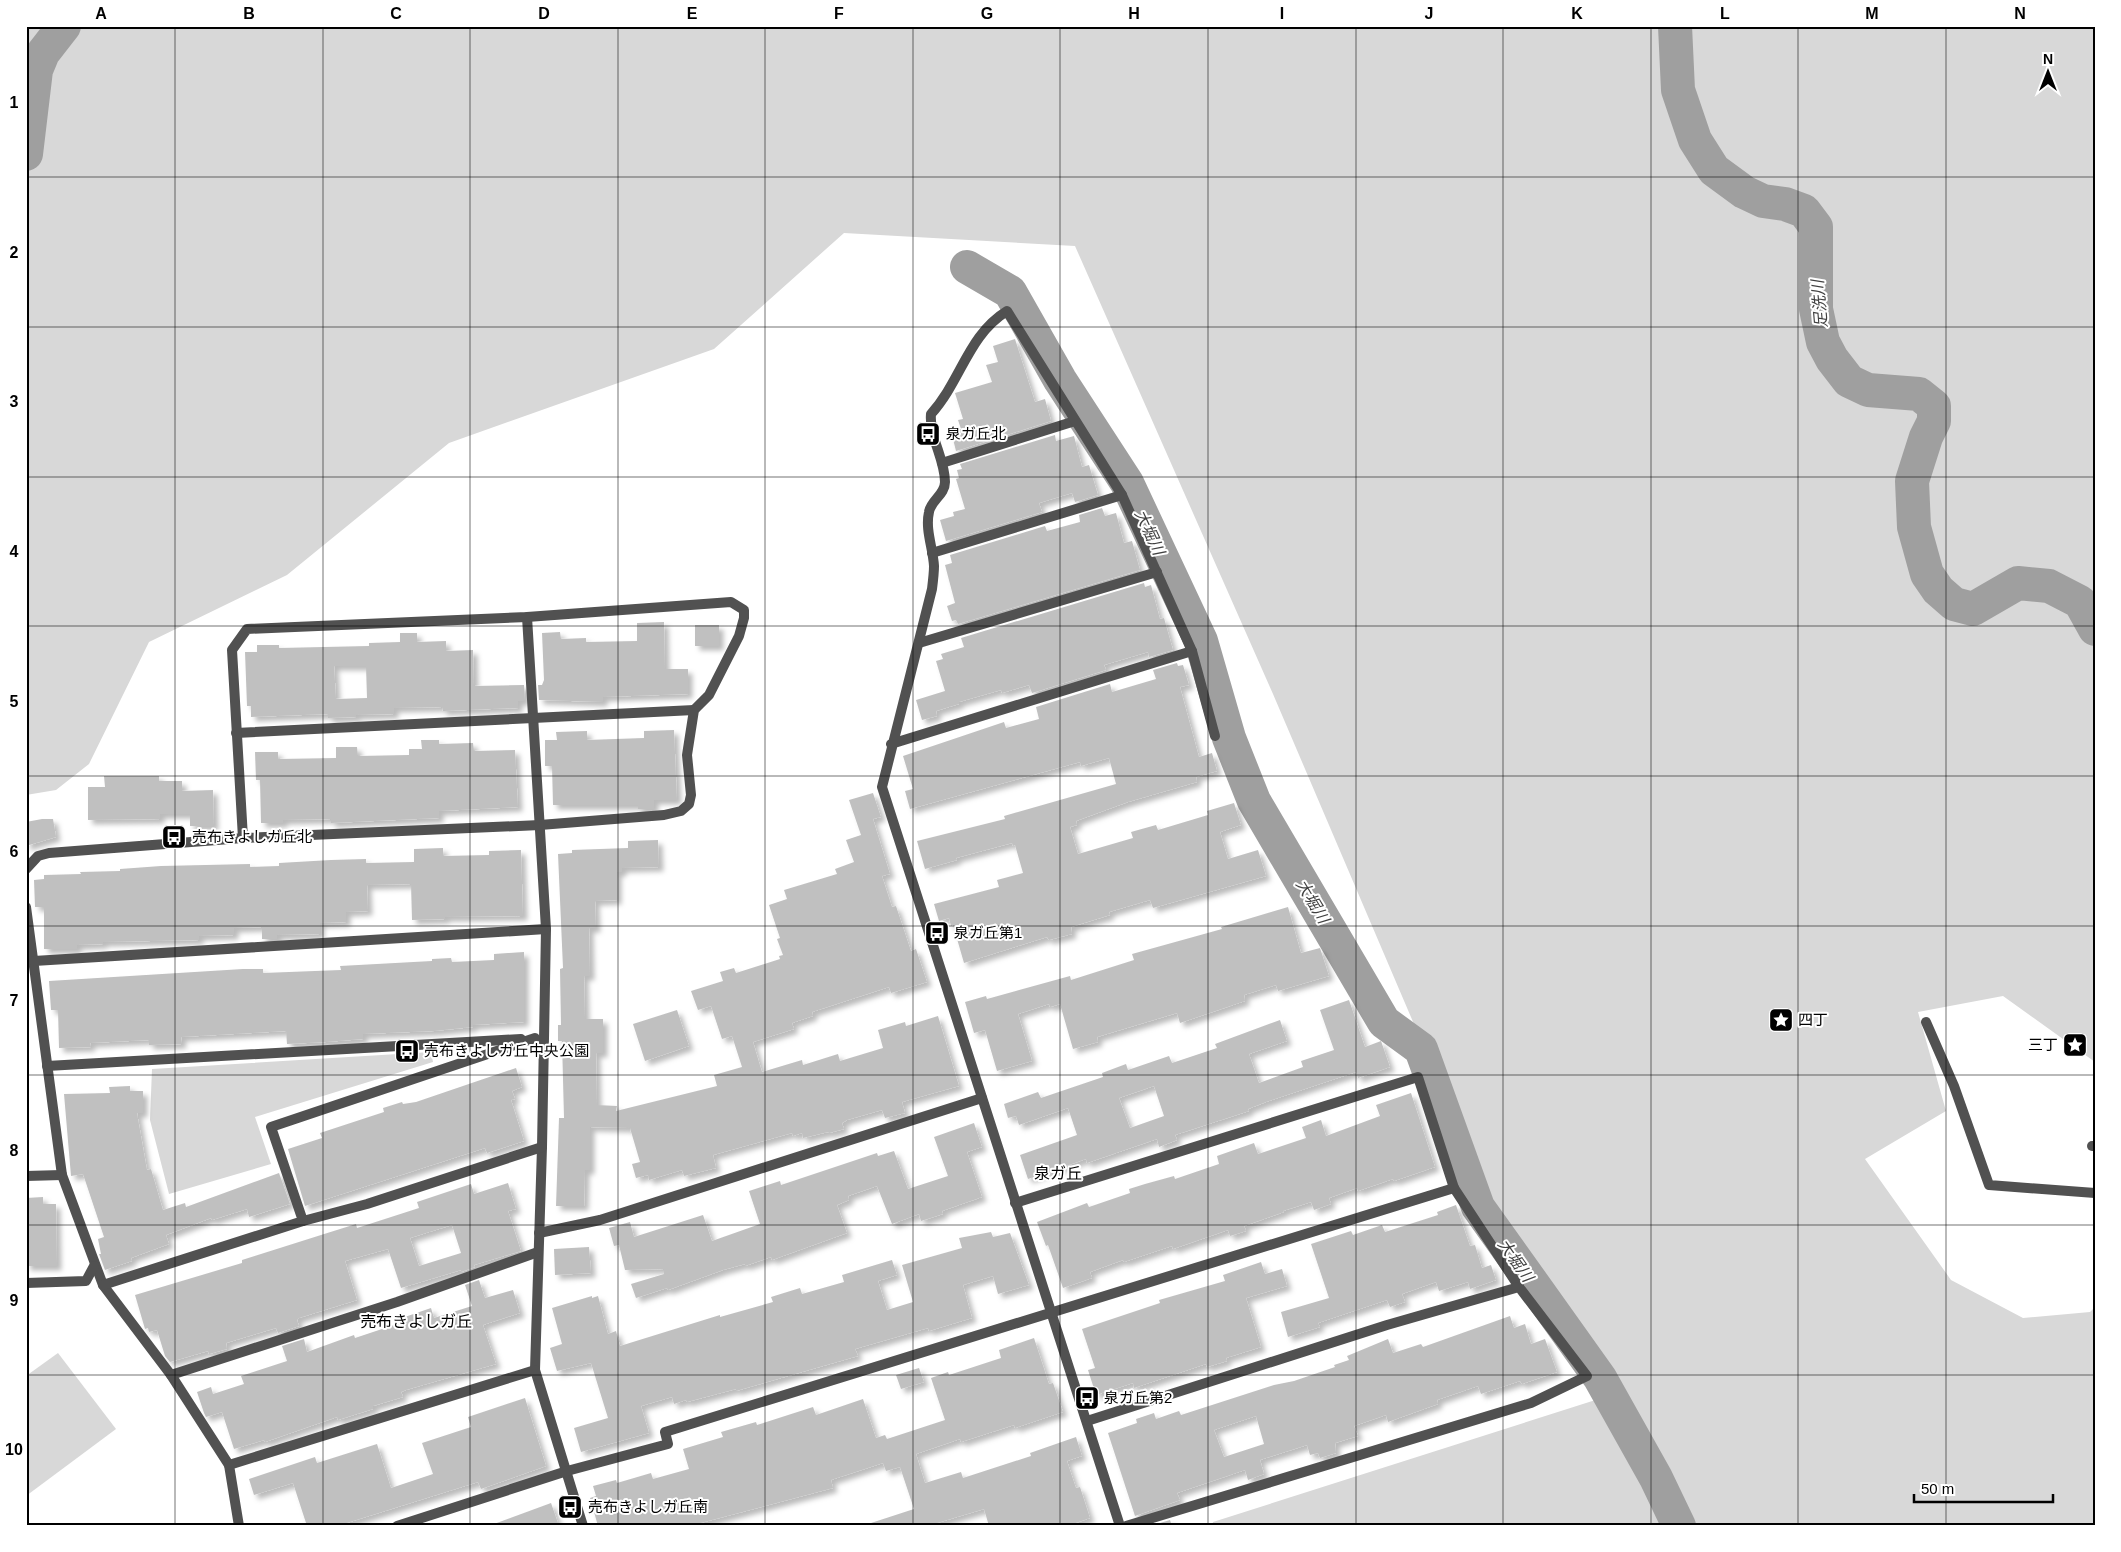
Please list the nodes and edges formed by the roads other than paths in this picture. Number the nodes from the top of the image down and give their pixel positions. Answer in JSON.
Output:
{"nodes":[{"id":1,"x":1074,"y":421,"type":"junction"},
{"id":2,"x":942,"y":463,"type":"junction"},
{"id":3,"x":1122,"y":494,"type":"junction"},
{"id":4,"x":932,"y":553,"type":"junction"},
{"id":5,"x":1157,"y":572,"type":"junction"},
{"id":6,"x":527,"y":618,"type":"junction"},
{"id":7,"x":919,"y":643,"type":"junction"},
{"id":8,"x":1192,"y":651,"type":"junction"},
{"id":9,"x":694,"y":710,"type":"junction"},
{"id":10,"x":533,"y":718,"type":"junction"},
{"id":11,"x":236,"y":733,"type":"junction"},
{"id":12,"x":1215,"y":736,"type":"dead end"},
{"id":13,"x":891,"y":744,"type":"junction"},
{"id":14,"x":540,"y":824,"type":"junction"},
{"id":15,"x":243,"y":838,"type":"junction"},
{"id":16,"x":26,"y":869,"type":"edge"},
{"id":17,"x":26,"y":907,"type":"edge"},
{"id":18,"x":546,"y":929,"type":"junction"},
{"id":19,"x":34,"y":961,"type":"junction"},
{"id":20,"x":1926,"y":1022,"type":"dead end"},
{"id":21,"x":539,"y":1037,"type":"junction"},
{"id":22,"x":47,"y":1066,"type":"junction"},
{"id":23,"x":982,"y":1098,"type":"junction"},
{"id":24,"x":542,"y":1147,"type":"junction"},
{"id":25,"x":62,"y":1175,"type":"junction"},
{"id":26,"x":26,"y":1176,"type":"edge"},
{"id":27,"x":1454,"y":1188,"type":"junction"},
{"id":28,"x":2095,"y":1193,"type":"edge"},
{"id":29,"x":1015,"y":1203,"type":"junction"},
{"id":30,"x":302,"y":1221,"type":"junction"},
{"id":31,"x":539,"y":1233,"type":"junction"},
{"id":32,"x":538,"y":1252,"type":"junction"},
{"id":33,"x":94,"y":1266,"type":"junction"},
{"id":34,"x":26,"y":1283,"type":"edge"},
{"id":35,"x":103,"y":1285,"type":"junction"},
{"id":36,"x":1520,"y":1287,"type":"junction"},
{"id":37,"x":1051,"y":1311,"type":"junction"},
{"id":38,"x":534,"y":1370,"type":"junction"},
{"id":39,"x":171,"y":1375,"type":"junction"},
{"id":40,"x":1087,"y":1421,"type":"junction"},
{"id":41,"x":229,"y":1465,"type":"junction"},
{"id":42,"x":567,"y":1471,"type":"junction"},
{"id":43,"x":239,"y":1526,"type":"edge"},
{"id":44,"x":398,"y":1526,"type":"edge"},
{"id":45,"x":582,"y":1526,"type":"edge"},
{"id":46,"x":1120,"y":1526,"type":"edge"},
{"id":47,"x":1126,"y":1526,"type":"edge"}],
"edges":[{"from":1,"to":2,"type":"street"},
{"from":1,"to":2,"type":"street"},
{"from":1,"to":3,"type":"street"},
{"from":2,"to":4,"type":"street"},
{"from":3,"to":4,"type":"street"},
{"from":3,"to":5,"type":"street"},
{"from":4,"to":7,"type":"street"},
{"from":5,"to":7,"type":"street"},
{"from":5,"to":8,"type":"street"},
{"from":6,"to":9,"type":"street"},
{"from":6,"to":10,"type":"street"},
{"from":6,"to":11,"type":"street"},
{"from":7,"to":13,"type":"street"},
{"from":8,"to":12,"type":"street"},
{"from":8,"to":13,"type":"street"},
{"from":9,"to":10,"type":"street"},
{"from":9,"to":14,"type":"street"},
{"from":10,"to":11,"type":"street"},
{"from":10,"to":14,"type":"street"},
{"from":11,"to":15,"type":"street"},
{"from":13,"to":23,"type":"street"},
{"from":14,"to":15,"type":"street"},
{"from":14,"to":18,"type":"street"},
{"from":15,"to":16,"type":"street"},
{"from":17,"to":19,"type":"street"},
{"from":18,"to":19,"type":"street"},
{"from":18,"to":21,"type":"street"},
{"from":19,"to":22,"type":"street"},
{"from":20,"to":28,"type":"street"},
{"from":21,"to":22,"type":"street"},
{"from":21,"to":24,"type":"street"},
{"from":21,"to":30,"type":"street"},
{"from":22,"to":25,"type":"street"},
{"from":23,"to":29,"type":"street"},
{"from":23,"to":31,"type":"street"},
{"from":24,"to":30,"type":"street"},
{"from":24,"to":31,"type":"street"},
{"from":25,"to":26,"type":"street"},
{"from":25,"to":33,"type":"street"},
{"from":27,"to":29,"type":"street"},
{"from":27,"to":36,"type":"street"},
{"from":27,"to":37,"type":"street"},
{"from":29,"to":37,"type":"street"},
{"from":30,"to":35,"type":"street"},
{"from":31,"to":32,"type":"street"},
{"from":32,"to":38,"type":"street"},
{"from":32,"to":39,"type":"street"},
{"from":33,"to":34,"type":"street"},
{"from":33,"to":35,"type":"street"},
{"from":35,"to":39,"type":"street"},
{"from":36,"to":40,"type":"street"},
{"from":36,"to":47,"type":"street"},
{"from":37,"to":40,"type":"street"},
{"from":37,"to":42,"type":"street"},
{"from":38,"to":41,"type":"street"},
{"from":38,"to":42,"type":"street"},
{"from":39,"to":41,"type":"street"},
{"from":40,"to":46,"type":"street"},
{"from":41,"to":43,"type":"street"},
{"from":42,"to":44,"type":"street"},
{"from":42,"to":45,"type":"street"}]}
